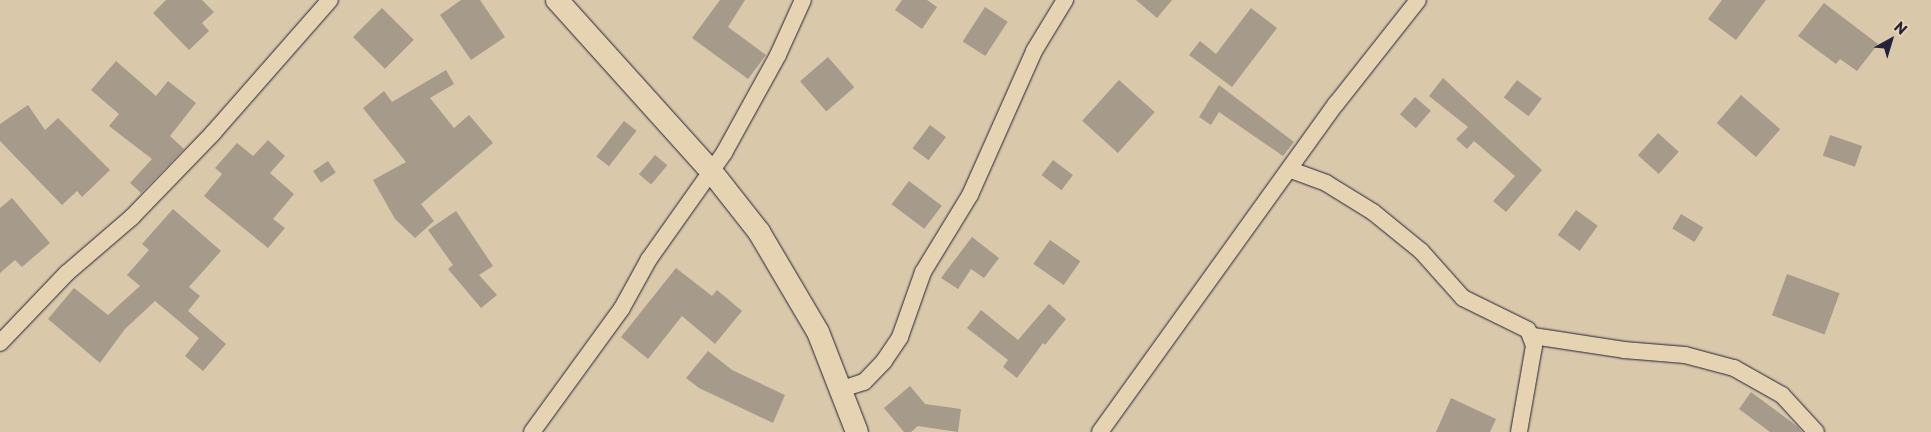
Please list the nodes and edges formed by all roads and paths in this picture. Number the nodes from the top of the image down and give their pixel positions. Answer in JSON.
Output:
{"nodes":[{"id":1,"x":330,"y":0,"type":"edge"},
{"id":2,"x":558,"y":0,"type":"edge"},
{"id":3,"x":803,"y":0,"type":"edge"},
{"id":4,"x":1065,"y":0,"type":"edge"},
{"id":5,"x":1418,"y":0,"type":"edge"},
{"id":6,"x":1290,"y":170,"type":"junction"},
{"id":7,"x":711,"y":171,"type":"junction"},
{"id":8,"x":1533,"y":336,"type":"junction"},
{"id":9,"x":0,"y":343,"type":"edge"},
{"id":10,"x":842,"y":389,"type":"junction"},
{"id":11,"x":532,"y":432,"type":"edge"},
{"id":12,"x":857,"y":432,"type":"edge"},
{"id":13,"x":1100,"y":432,"type":"edge"},
{"id":14,"x":1519,"y":432,"type":"edge"},
{"id":15,"x":1816,"y":432,"type":"edge"}],
"edges":[{"from":1,"to":9,"type":"street"},
{"from":2,"to":7,"type":"main road"},
{"from":3,"to":7,"type":"street"},
{"from":4,"to":10,"type":"street"},
{"from":5,"to":6,"type":"street"},
{"from":6,"to":8,"type":"street"},
{"from":6,"to":13,"type":"street"},
{"from":7,"to":10,"type":"main road"},
{"from":7,"to":11,"type":"street"},
{"from":8,"to":14,"type":"street"},
{"from":8,"to":15,"type":"street"},
{"from":10,"to":12,"type":"main road"}]}
